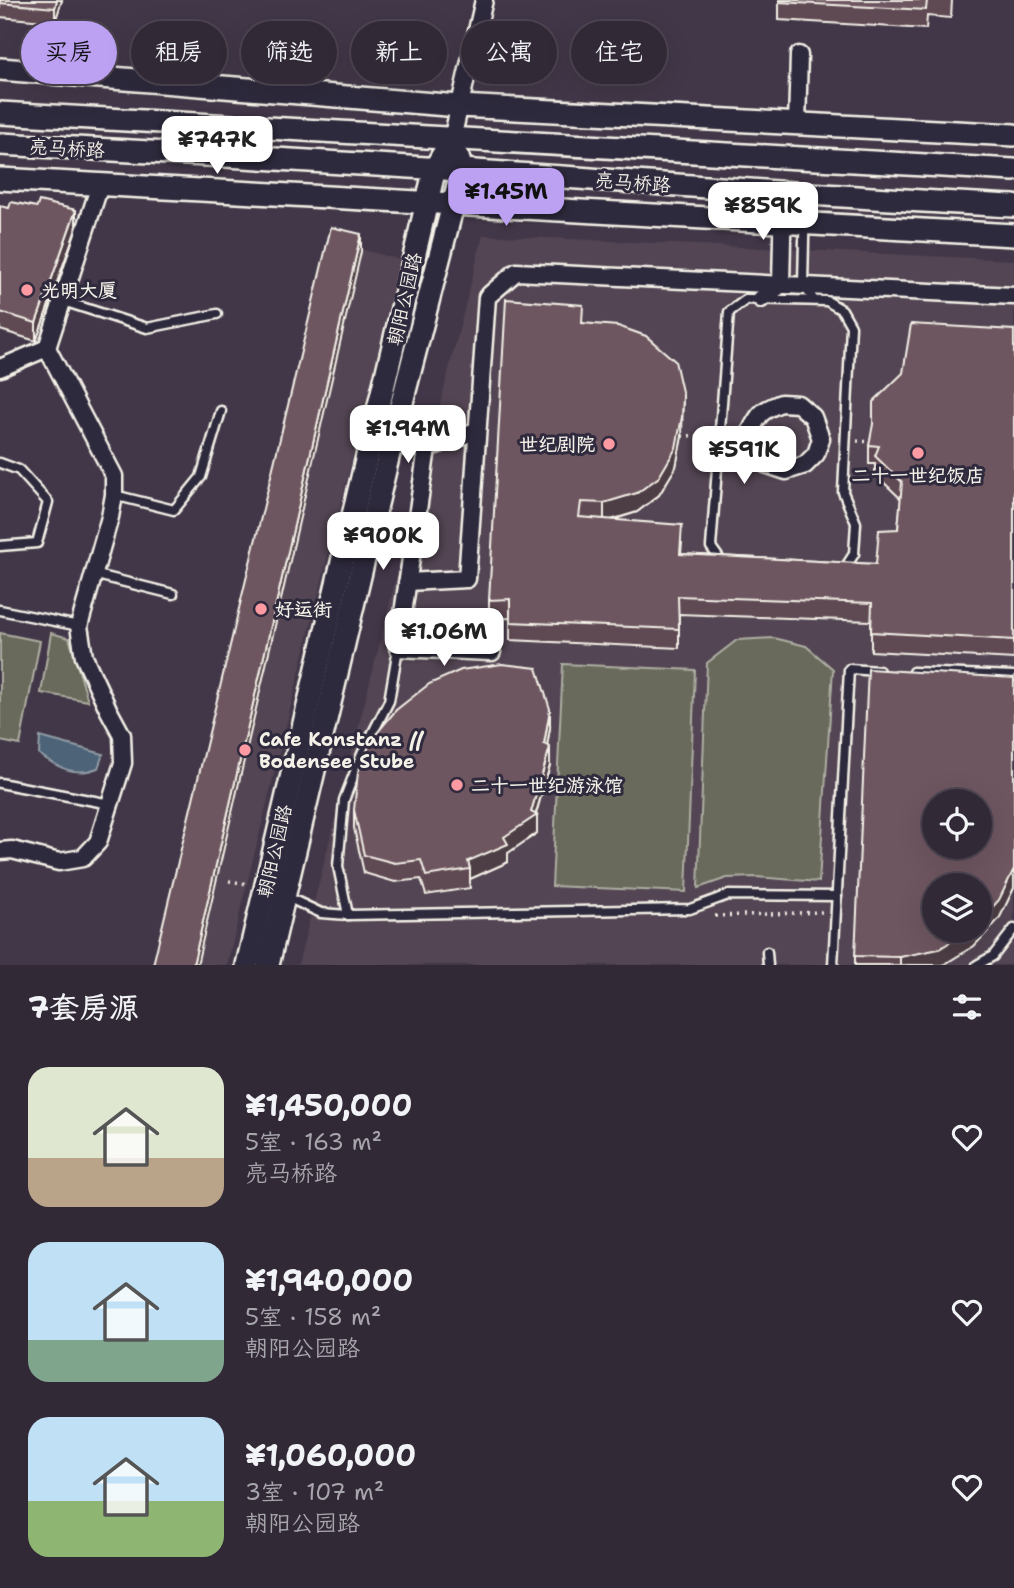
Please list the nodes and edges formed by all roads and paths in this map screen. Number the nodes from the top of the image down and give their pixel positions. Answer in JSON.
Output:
{"nodes":[{"id":1,"x":484,"y":0,"type":"edge"},
{"id":2,"x":799,"y":55,"type":"dead end"},
{"id":3,"x":0,"y":69,"type":"edge"},
{"id":4,"x":459,"y":106,"type":"junction"},
{"id":5,"x":0,"y":113,"type":"edge"},
{"id":6,"x":797,"y":124,"type":"junction"},
{"id":7,"x":1014,"y":135,"type":"edge"},
{"id":8,"x":452,"y":139,"type":"junction"},
{"id":9,"x":0,"y":144,"type":"edge"},
{"id":10,"x":435,"y":168,"type":"junction"},
{"id":11,"x":462,"y":170,"type":"junction"},
{"id":12,"x":1014,"y":170,"type":"edge"},
{"id":13,"x":0,"y":179,"type":"edge"},
{"id":14,"x":100,"y":185,"type":"junction"},
{"id":15,"x":783,"y":193,"type":"junction"},
{"id":16,"x":805,"y":195,"type":"junction"},
{"id":17,"x":427,"y":203,"type":"junction"},
{"id":18,"x":453,"y":205,"type":"junction"},
{"id":19,"x":1014,"y":206,"type":"edge"},
{"id":20,"x":782,"y":222,"type":"junction"},
{"id":21,"x":805,"y":224,"type":"junction"},
{"id":22,"x":1014,"y":236,"type":"edge"},
{"id":23,"x":781,"y":285,"type":"junction"},
{"id":24,"x":803,"y":285,"type":"junction"},
{"id":25,"x":1014,"y":296,"type":"edge"},
{"id":26,"x":761,"y":299,"type":"junction"},
{"id":27,"x":814,"y":300,"type":"junction"},
{"id":28,"x":63,"y":301,"type":"junction"},
{"id":29,"x":217,"y":314,"type":"dead end"},
{"id":30,"x":47,"y":348,"type":"junction"},
{"id":31,"x":0,"y":368,"type":"edge"},
{"id":32,"x":221,"y":411,"type":"dead end"},
{"id":33,"x":813,"y":417,"type":"joint"},
{"id":34,"x":476,"y":431,"type":"junction"},
{"id":35,"x":391,"y":445,"type":"junction"},
{"id":36,"x":428,"y":448,"type":"junction"},
{"id":37,"x":0,"y":463,"type":"edge"},
{"id":38,"x":114,"y":495,"type":"junction"},
{"id":39,"x":0,"y":546,"type":"edge"},
{"id":40,"x":93,"y":574,"type":"junction"},
{"id":41,"x":407,"y":582,"type":"junction"},
{"id":42,"x":173,"y":594,"type":"dead end"},
{"id":43,"x":0,"y":610,"type":"edge"},
{"id":44,"x":79,"y":626,"type":"junction"},
{"id":45,"x":398,"y":648,"type":"junction"},
{"id":46,"x":492,"y":652,"type":"dead end"},
{"id":47,"x":890,"y":671,"type":"edge"},
{"id":48,"x":904,"y":671,"type":"edge"},
{"id":49,"x":1014,"y":676,"type":"edge"},
{"id":50,"x":0,"y":783,"type":"edge"},
{"id":51,"x":110,"y":804,"type":"junction"},
{"id":52,"x":0,"y":850,"type":"edge"},
{"id":53,"x":284,"y":896,"type":"junction"},
{"id":54,"x":837,"y":896,"type":"junction"},
{"id":55,"x":348,"y":915,"type":"junction"},
{"id":56,"x":1014,"y":929,"type":"edge"},
{"id":57,"x":767,"y":952,"type":"dead end"},
{"id":58,"x":247,"y":965,"type":"edge"},
{"id":59,"x":268,"y":965,"type":"edge"},
{"id":60,"x":768,"y":965,"type":"edge"},
{"id":61,"x":833,"y":965,"type":"edge"},
{"id":62,"x":977,"y":965,"type":"edge"}],
"edges":[{"from":1,"to":4,"type":"street"},
{"from":2,"to":6,"type":"street"},
{"from":3,"to":4,"type":"main road"},
{"from":4,"to":6,"type":"main road"},
{"from":4,"to":8,"type":"street"},
{"from":5,"to":8,"type":"main road","name":"亮马桥路"},
{"from":6,"to":7,"type":"main road"},
{"from":8,"to":10,"type":"main road","name":"朝阳公园路"},
{"from":8,"to":11,"type":"main road"},
{"from":8,"to":12,"type":"main road","name":"亮马桥路"},
{"from":9,"to":10,"type":"main road","name":"亮马桥路"},
{"from":10,"to":11,"type":"main road","name":"亮马桥路"},
{"from":10,"to":17,"type":"main road","name":"朝阳公园路"},
{"from":11,"to":15,"type":"main road","name":"亮马桥路"},
{"from":11,"to":18,"type":"main road","name":"朝阳公园路"},
{"from":13,"to":14,"type":"main road"},
{"from":14,"to":17,"type":"main road"},
{"from":14,"to":28,"type":"street"},
{"from":15,"to":16,"type":"main road","name":"亮马桥路"},
{"from":15,"to":20,"type":"street"},
{"from":16,"to":19,"type":"main road","name":"亮马桥路"},
{"from":16,"to":21,"type":"lane"},
{"from":17,"to":18,"type":"main road"},
{"from":17,"to":58,"type":"main road","name":"朝阳公园路"},
{"from":18,"to":20,"type":"main road"},
{"from":18,"to":35,"type":"main road","name":"朝阳公园路"},
{"from":20,"to":21,"type":"main road"},
{"from":20,"to":23,"type":"street"},
{"from":21,"to":22,"type":"main road"},
{"from":21,"to":24,"type":"lane"},
{"from":23,"to":24,"type":"street"},
{"from":23,"to":26,"type":"street"},
{"from":23,"to":34,"type":"street"},
{"from":24,"to":25,"type":"street"},
{"from":24,"to":27,"type":"lane"},
{"from":26,"to":27,"type":"lane"},
{"from":26,"to":27,"type":"lane"},
{"from":28,"to":29,"type":"lane"},
{"from":28,"to":30,"type":"street"},
{"from":30,"to":31,"type":"street"},
{"from":30,"to":38,"type":"street"},
{"from":32,"to":38,"type":"lane"},
{"from":33,"to":33,"type":"street"},
{"from":34,"to":36,"type":"street"},
{"from":34,"to":41,"type":"street"},
{"from":35,"to":36,"type":"street"},
{"from":35,"to":53,"type":"main road","name":"朝阳公园路"},
{"from":36,"to":41,"type":"street"},
{"from":37,"to":39,"type":"lane"},
{"from":38,"to":40,"type":"street"},
{"from":40,"to":42,"type":"lane"},
{"from":40,"to":44,"type":"street"},
{"from":41,"to":45,"type":"street"},
{"from":43,"to":44,"type":"lane"},
{"from":44,"to":51,"type":"street"},
{"from":45,"to":46,"type":"street"},
{"from":45,"to":55,"type":"lane"},
{"from":47,"to":54,"type":"lane"},
{"from":48,"to":49,"type":"lane"},
{"from":50,"to":51,"type":"lane"},
{"from":51,"to":52,"type":"street"},
{"from":53,"to":55,"type":"lane"},
{"from":53,"to":59,"type":"main road","name":"朝阳公园路"},
{"from":54,"to":55,"type":"lane"},
{"from":54,"to":61,"type":"lane"},
{"from":56,"to":62,"type":"lane"},
{"from":57,"to":60,"type":"lane"}]}
